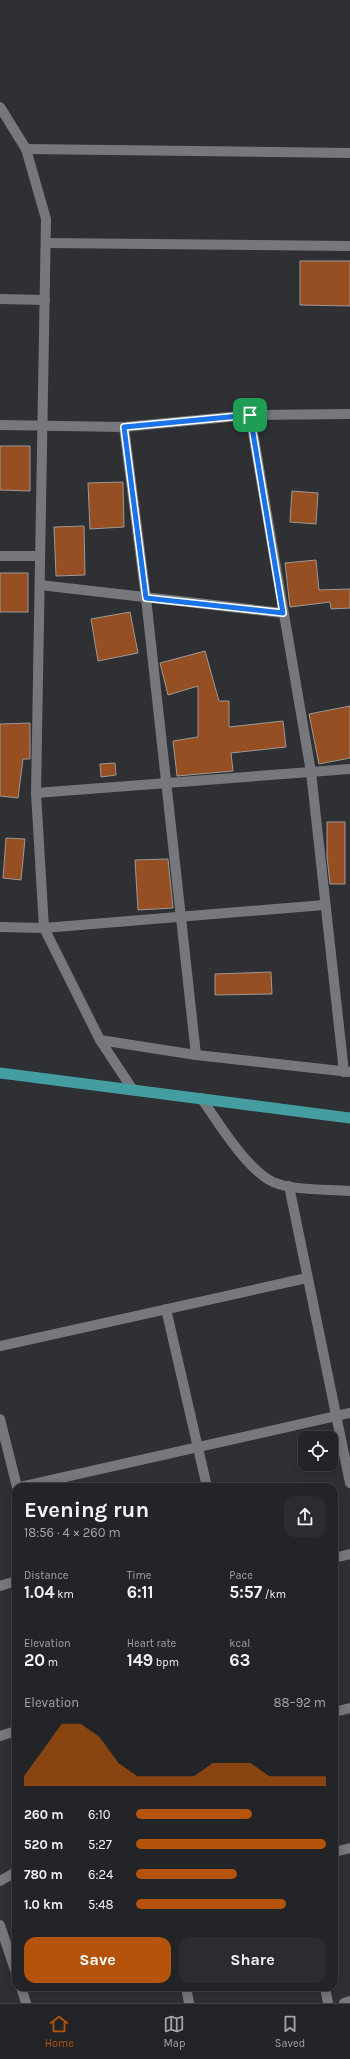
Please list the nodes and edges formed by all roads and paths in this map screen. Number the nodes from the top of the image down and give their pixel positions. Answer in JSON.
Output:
{"nodes":[{"id":1,"x":0,"y":107,"type":"edge"},
{"id":2,"x":26,"y":149,"type":"junction"},
{"id":3,"x":350,"y":153,"type":"edge"},
{"id":4,"x":46,"y":243,"type":"junction"},
{"id":5,"x":350,"y":246,"type":"edge"},
{"id":6,"x":0,"y":299,"type":"edge"},
{"id":7,"x":45,"y":300,"type":"junction"},
{"id":8,"x":350,"y":414,"type":"edge"},
{"id":9,"x":250,"y":415,"type":"junction"},
{"id":10,"x":0,"y":425,"type":"edge"},
{"id":11,"x":43,"y":426,"type":"junction"},
{"id":12,"x":124,"y":427,"type":"junction"},
{"id":13,"x":0,"y":556,"type":"edge"},
{"id":14,"x":40,"y":556,"type":"junction"},
{"id":15,"x":40,"y":585,"type":"junction"},
{"id":16,"x":146,"y":598,"type":"junction"},
{"id":17,"x":283,"y":613,"type":"junction"},
{"id":18,"x":350,"y":769,"type":"edge"},
{"id":19,"x":311,"y":772,"type":"junction"},
{"id":20,"x":166,"y":783,"type":"junction"},
{"id":21,"x":36,"y":793,"type":"junction"},
{"id":22,"x":324,"y":905,"type":"junction"},
{"id":23,"x":181,"y":917,"type":"junction"},
{"id":24,"x":0,"y":927,"type":"edge"},
{"id":25,"x":44,"y":928,"type":"junction"},
{"id":26,"x":100,"y":1040,"type":"junction"},
{"id":27,"x":196,"y":1055,"type":"junction"},
{"id":28,"x":347,"y":1072,"type":"edge"},
{"id":29,"x":0,"y":1073,"type":"edge"},
{"id":30,"x":133,"y":1090,"type":"junction"},
{"id":31,"x":201,"y":1098,"type":"junction"},
{"id":32,"x":350,"y":1118,"type":"edge"},
{"id":33,"x":289,"y":1186,"type":"junction"},
{"id":34,"x":350,"y":1191,"type":"edge"},
{"id":35,"x":308,"y":1278,"type":"junction"},
{"id":36,"x":166,"y":1309,"type":"junction"},
{"id":37,"x":0,"y":1346,"type":"edge"},
{"id":38,"x":350,"y":1413,"type":"edge"},
{"id":39,"x":335,"y":1416,"type":"junction"},
{"id":40,"x":0,"y":1419,"type":"edge"},
{"id":41,"x":2,"y":1433,"type":"edge"},
{"id":42,"x":198,"y":1447,"type":"junction"},
{"id":43,"x":17,"y":1483,"type":"edge"},
{"id":44,"x":36,"y":1483,"type":"edge"},
{"id":45,"x":206,"y":1483,"type":"edge"},
{"id":46,"x":350,"y":1483,"type":"edge"},
{"id":47,"x":350,"y":1554,"type":"edge"},
{"id":48,"x":338,"y":1557,"type":"edge"},
{"id":49,"x":12,"y":1582,"type":"edge"},
{"id":50,"x":0,"y":1586,"type":"edge"},
{"id":51,"x":350,"y":1708,"type":"edge"},
{"id":52,"x":338,"y":1711,"type":"edge"},
{"id":53,"x":12,"y":1732,"type":"edge"},
{"id":54,"x":0,"y":1736,"type":"edge"},
{"id":55,"x":350,"y":1848,"type":"edge"},
{"id":56,"x":338,"y":1851,"type":"edge"},
{"id":57,"x":12,"y":1874,"type":"edge"},
{"id":58,"x":0,"y":1881,"type":"edge"},
{"id":59,"x":0,"y":1925,"type":"edge"},
{"id":60,"x":12,"y":1961,"type":"edge"},
{"id":61,"x":22,"y":1991,"type":"edge"},
{"id":62,"x":187,"y":1991,"type":"edge"},
{"id":63,"x":326,"y":1991,"type":"edge"},
{"id":64,"x":350,"y":2001,"type":"edge"},
{"id":65,"x":26,"y":2003,"type":"edge"},
{"id":66,"x":190,"y":2003,"type":"edge"},
{"id":67,"x":328,"y":2003,"type":"edge"},
{"id":68,"x":344,"y":2003,"type":"edge"}],
"edges":[{"from":1,"to":2,"type":"street"},
{"from":2,"to":3,"type":"street"},
{"from":2,"to":4,"type":"street"},
{"from":4,"to":5,"type":"street"},
{"from":4,"to":7,"type":"street"},
{"from":6,"to":7,"type":"street"},
{"from":7,"to":11,"type":"street"},
{"from":8,"to":9,"type":"street"},
{"from":9,"to":12,"type":"street"},
{"from":9,"to":17,"type":"street"},
{"from":10,"to":11,"type":"street"},
{"from":11,"to":12,"type":"street"},
{"from":11,"to":14,"type":"street"},
{"from":12,"to":16,"type":"street"},
{"from":13,"to":14,"type":"street"},
{"from":14,"to":15,"type":"street"},
{"from":15,"to":16,"type":"street"},
{"from":15,"to":21,"type":"street"},
{"from":16,"to":17,"type":"street"},
{"from":16,"to":20,"type":"street"},
{"from":17,"to":19,"type":"street"},
{"from":18,"to":19,"type":"street"},
{"from":19,"to":20,"type":"street"},
{"from":19,"to":22,"type":"street"},
{"from":20,"to":21,"type":"street"},
{"from":20,"to":23,"type":"street"},
{"from":21,"to":25,"type":"street"},
{"from":22,"to":23,"type":"street"},
{"from":22,"to":28,"type":"street"},
{"from":23,"to":25,"type":"street"},
{"from":23,"to":27,"type":"street"},
{"from":24,"to":25,"type":"street"},
{"from":25,"to":26,"type":"street"},
{"from":26,"to":27,"type":"street"},
{"from":26,"to":30,"type":"street"},
{"from":27,"to":28,"type":"street"},
{"from":29,"to":30,"type":"highway"},
{"from":30,"to":31,"type":"highway"},
{"from":31,"to":32,"type":"highway"},
{"from":31,"to":33,"type":"street"},
{"from":33,"to":34,"type":"street"},
{"from":33,"to":35,"type":"street"},
{"from":35,"to":36,"type":"street"},
{"from":35,"to":39,"type":"street"},
{"from":36,"to":37,"type":"street"},
{"from":36,"to":42,"type":"street"},
{"from":38,"to":39,"type":"street"},
{"from":39,"to":42,"type":"street"},
{"from":39,"to":46,"type":"street"},
{"from":40,"to":41,"type":"street"},
{"from":41,"to":43,"type":"street"},
{"from":42,"to":44,"type":"street"},
{"from":42,"to":45,"type":"street"},
{"from":47,"to":48,"type":"street"},
{"from":49,"to":50,"type":"street"},
{"from":51,"to":52,"type":"street"},
{"from":53,"to":54,"type":"street"},
{"from":55,"to":56,"type":"street"},
{"from":57,"to":58,"type":"street"},
{"from":59,"to":60,"type":"street"},
{"from":61,"to":65,"type":"street"},
{"from":62,"to":66,"type":"street"},
{"from":63,"to":67,"type":"street"},
{"from":64,"to":68,"type":"street"}]}
